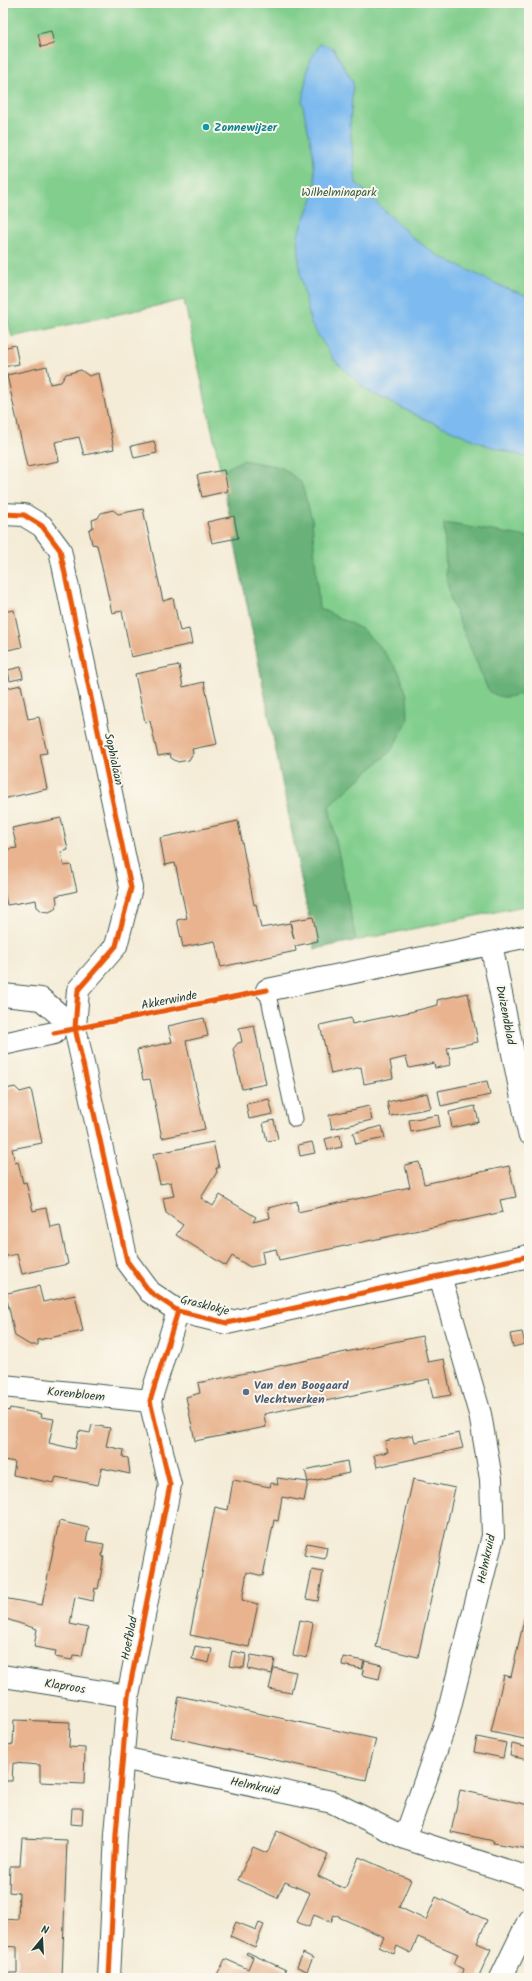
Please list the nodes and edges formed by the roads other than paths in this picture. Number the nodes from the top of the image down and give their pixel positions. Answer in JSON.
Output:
{"nodes":[{"id":1,"x":3,"y":514,"type":"edge"},
{"id":2,"x":529,"y":936,"type":"edge"},
{"id":3,"x":492,"y":944,"type":"junction"},
{"id":4,"x":267,"y":990,"type":"joint"},
{"id":5,"x":3,"y":995,"type":"edge"},
{"id":6,"x":75,"y":1028,"type":"junction"},
{"id":7,"x":54,"y":1033,"type":"dead end"},
{"id":8,"x":3,"y":1044,"type":"edge"},
{"id":9,"x":295,"y":1118,"type":"dead end"},
{"id":10,"x":529,"y":1132,"type":"edge"},
{"id":11,"x":529,"y":1256,"type":"edge"},
{"id":12,"x":440,"y":1276,"type":"junction"},
{"id":13,"x":178,"y":1311,"type":"junction"},
{"id":14,"x":3,"y":1386,"type":"edge"},
{"id":15,"x":150,"y":1401,"type":"junction"},
{"id":16,"x":3,"y":1676,"type":"edge"},
{"id":17,"x":128,"y":1696,"type":"junction"},
{"id":18,"x":122,"y":1758,"type":"junction"},
{"id":19,"x":405,"y":1838,"type":"junction"},
{"id":20,"x":529,"y":1878,"type":"edge"},
{"id":21,"x":529,"y":1920,"type":"edge"},
{"id":22,"x":109,"y":1978,"type":"edge"},
{"id":23,"x":501,"y":1978,"type":"edge"}],
"edges":[{"from":1,"to":6,"type":"street","name":"Sophialaan"},
{"from":2,"to":3,"type":"street"},
{"from":3,"to":4,"type":"street"},
{"from":3,"to":10,"type":"street","name":"Duizendblad"},
{"from":4,"to":9,"type":"lane"},
{"from":5,"to":6,"type":"street"},
{"from":6,"to":13,"type":"street","name":"Grasklokje"},
{"from":7,"to":8,"type":"street"},
{"from":11,"to":12,"type":"street","name":"Grasklokje"},
{"from":12,"to":13,"type":"street","name":"Grasklokje"},
{"from":12,"to":19,"type":"street","name":"Helmkruid"},
{"from":13,"to":15,"type":"street"},
{"from":14,"to":15,"type":"street","name":"Korenbloem"},
{"from":15,"to":17,"type":"street","name":"Hoefblad"},
{"from":16,"to":17,"type":"street","name":"Klaproos"},
{"from":17,"to":18,"type":"street","name":"Hoefblad"},
{"from":18,"to":19,"type":"street","name":"Helmkruid"},
{"from":18,"to":22,"type":"street","name":"Hoefblad"},
{"from":19,"to":20,"type":"street","name":"Helmkruid"},
{"from":21,"to":23,"type":"street"}]}
